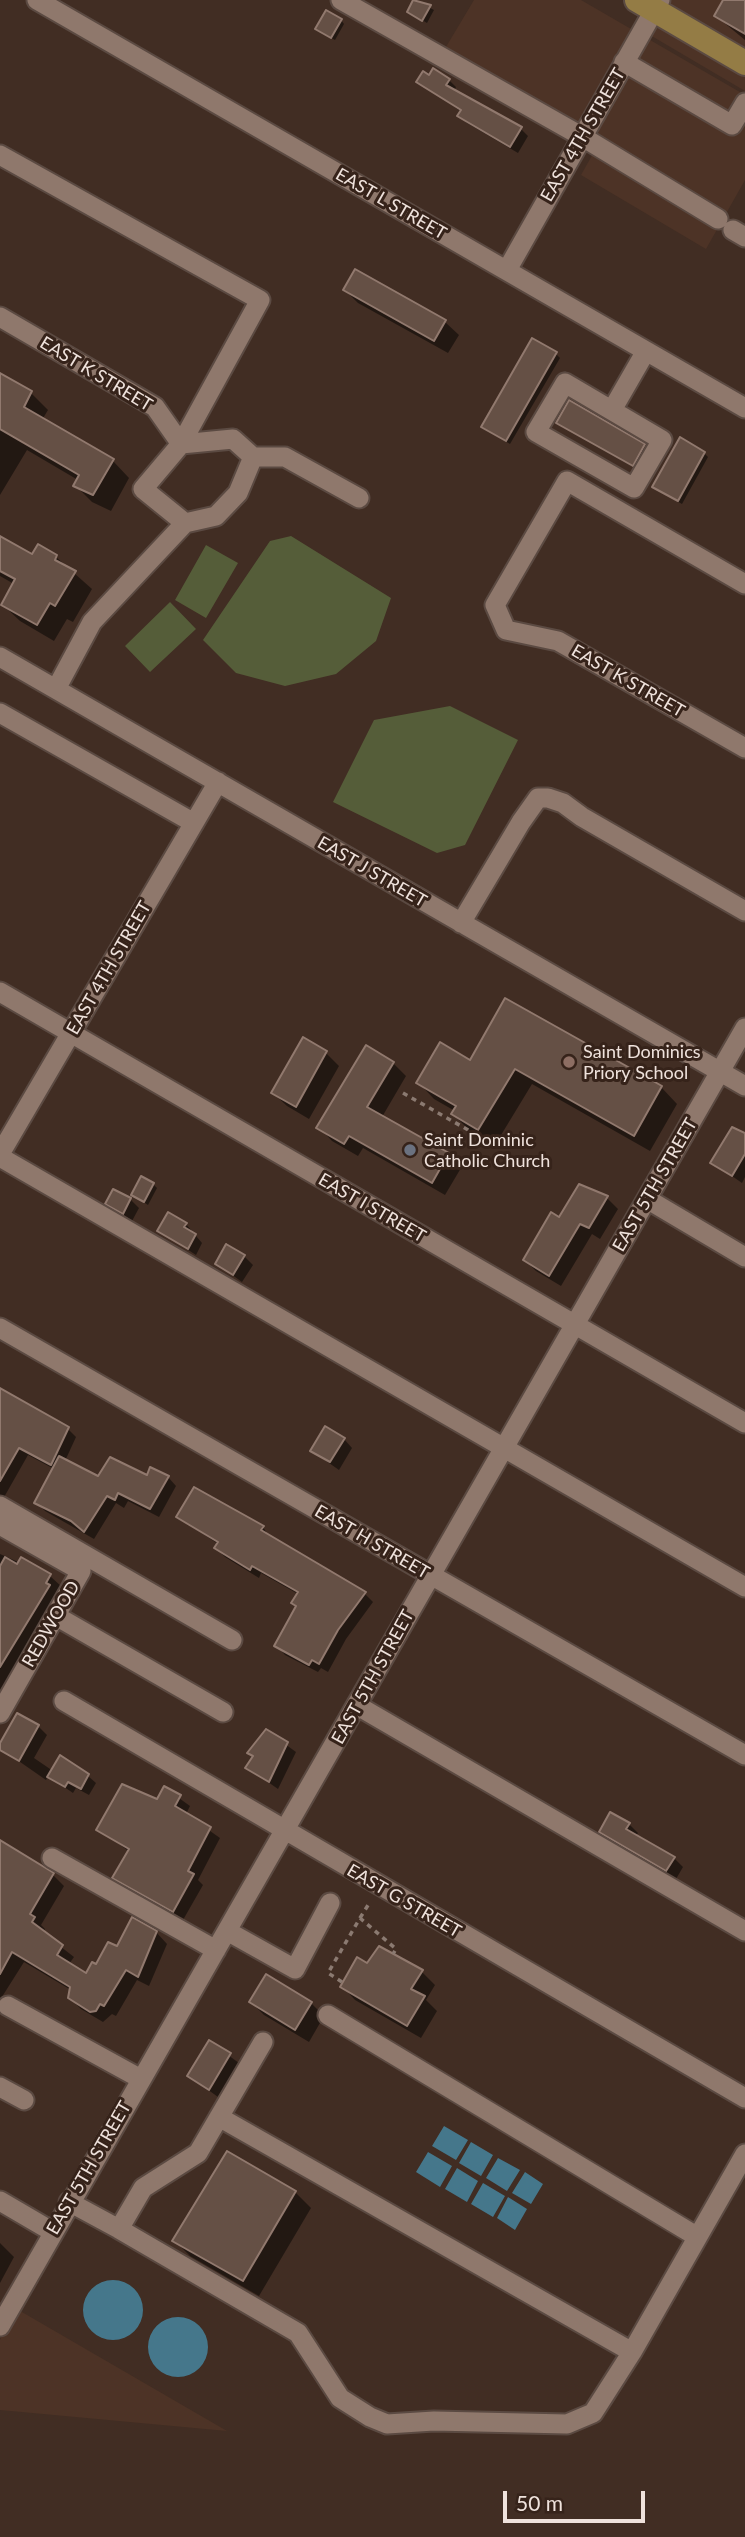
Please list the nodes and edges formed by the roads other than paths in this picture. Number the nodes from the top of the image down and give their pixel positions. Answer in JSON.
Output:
{"nodes":[{"id":1,"x":37,"y":0,"type":"edge"},
{"id":2,"x":341,"y":0,"type":"edge"},
{"id":3,"x":650,"y":3,"type":"edge"},
{"id":4,"x":625,"y":62,"type":"junction"},
{"id":5,"x":745,"y":63,"type":"edge"},
{"id":6,"x":745,"y":103,"type":"edge"},
{"id":7,"x":582,"y":136,"type":"junction"},
{"id":8,"x":0,"y":155,"type":"edge"},
{"id":9,"x":732,"y":229,"type":"edge"},
{"id":10,"x":507,"y":270,"type":"junction"},
{"id":11,"x":0,"y":317,"type":"edge"},
{"id":12,"x":646,"y":351,"type":"junction"},
{"id":13,"x":745,"y":408,"type":"edge"},
{"id":14,"x":612,"y":410,"type":"junction"},
{"id":15,"x":181,"y":444,"type":"junction"},
{"id":16,"x":253,"y":457,"type":"junction"},
{"id":17,"x":359,"y":498,"type":"dead end"},
{"id":18,"x":185,"y":523,"type":"junction"},
{"id":19,"x":745,"y":584,"type":"edge"},
{"id":20,"x":0,"y":657,"type":"edge"},
{"id":21,"x":56,"y":689,"type":"junction"},
{"id":22,"x":0,"y":713,"type":"edge"},
{"id":23,"x":745,"y":748,"type":"edge"},
{"id":24,"x":218,"y":782,"type":"junction"},
{"id":25,"x":194,"y":823,"type":"junction"},
{"id":26,"x":745,"y":911,"type":"edge"},
{"id":27,"x":461,"y":923,"type":"junction"},
{"id":28,"x":0,"y":992,"type":"edge"},
{"id":29,"x":745,"y":1028,"type":"edge"},
{"id":30,"x":71,"y":1032,"type":"junction"},
{"id":31,"x":720,"y":1072,"type":"junction"},
{"id":32,"x":745,"y":1086,"type":"edge"},
{"id":33,"x":0,"y":1156,"type":"edge"},
{"id":34,"x":647,"y":1199,"type":"junction"},
{"id":35,"x":745,"y":1256,"type":"edge"},
{"id":36,"x":574,"y":1325,"type":"junction"},
{"id":37,"x":0,"y":1328,"type":"edge"},
{"id":38,"x":745,"y":1423,"type":"edge"},
{"id":39,"x":504,"y":1448,"type":"junction"},
{"id":40,"x":0,"y":1506,"type":"edge"},
{"id":41,"x":0,"y":1525,"type":"edge"},
{"id":42,"x":430,"y":1576,"type":"junction"},
{"id":43,"x":745,"y":1587,"type":"edge"},
{"id":44,"x":56,"y":1616,"type":"junction"},
{"id":45,"x":232,"y":1640,"type":"dead end"},
{"id":46,"x":64,"y":1701,"type":"dead end"},
{"id":47,"x":358,"y":1706,"type":"junction"},
{"id":48,"x":223,"y":1712,"type":"dead end"},
{"id":49,"x":0,"y":1713,"type":"edge"},
{"id":50,"x":745,"y":1755,"type":"edge"},
{"id":51,"x":284,"y":1832,"type":"junction"},
{"id":52,"x":52,"y":1858,"type":"dead end"},
{"id":53,"x":330,"y":1903,"type":"dead end"},
{"id":54,"x":227,"y":1931,"type":"junction"},
{"id":55,"x":745,"y":1931,"type":"edge"},
{"id":56,"x":216,"y":1950,"type":"junction"},
{"id":57,"x":8,"y":2006,"type":"dead end"},
{"id":58,"x":328,"y":2015,"type":"dead end"},
{"id":59,"x":262,"y":2042,"type":"dead end"},
{"id":60,"x":141,"y":2079,"type":"junction"},
{"id":61,"x":0,"y":2087,"type":"edge"},
{"id":62,"x":745,"y":2098,"type":"edge"},
{"id":63,"x":24,"y":2100,"type":"dead end"},
{"id":64,"x":219,"y":2117,"type":"junction"},
{"id":65,"x":745,"y":2154,"type":"edge"},
{"id":66,"x":0,"y":2201,"type":"edge"},
{"id":67,"x":69,"y":2203,"type":"junction"},
{"id":68,"x":119,"y":2229,"type":"junction"},
{"id":69,"x":52,"y":2232,"type":"junction"},
{"id":70,"x":696,"y":2236,"type":"junction"},
{"id":71,"x":0,"y":2326,"type":"edge"},
{"id":72,"x":632,"y":2352,"type":"junction"}],
"edges":[{"from":1,"to":10,"type":"street","name":"EAST L STREET"},
{"from":2,"to":7,"type":"street"},
{"from":3,"to":4,"type":"street","name":"EAST 4TH STREET"},
{"from":3,"to":5,"type":"main road"},
{"from":4,"to":6,"type":"street"},
{"from":4,"to":7,"type":"street","name":"EAST 4TH STREET"},
{"from":7,"to":9,"type":"street"},
{"from":7,"to":10,"type":"street","name":"EAST 4TH STREET"},
{"from":8,"to":15,"type":"street"},
{"from":10,"to":12,"type":"street","name":"EAST L STREET"},
{"from":11,"to":15,"type":"street","name":"EAST K STREET"},
{"from":12,"to":13,"type":"street","name":"EAST L STREET"},
{"from":12,"to":14,"type":"street"},
{"from":14,"to":14,"type":"street"},
{"from":15,"to":16,"type":"street"},
{"from":15,"to":18,"type":"street"},
{"from":16,"to":17,"type":"street"},
{"from":16,"to":18,"type":"street"},
{"from":18,"to":21,"type":"street"},
{"from":19,"to":23,"type":"street","name":"EAST K STREET"},
{"from":20,"to":21,"type":"street","name":"EAST J STREET"},
{"from":21,"to":24,"type":"street","name":"EAST J STREET"},
{"from":22,"to":25,"type":"street"},
{"from":24,"to":25,"type":"street","name":"EAST 4TH STREET"},
{"from":24,"to":27,"type":"street","name":"EAST J STREET"},
{"from":25,"to":30,"type":"street","name":"EAST 4TH STREET"},
{"from":26,"to":27,"type":"street"},
{"from":27,"to":31,"type":"street","name":"EAST J STREET"},
{"from":28,"to":30,"type":"street","name":"EAST I STREET"},
{"from":29,"to":31,"type":"street","name":"EAST 5TH STREET"},
{"from":30,"to":33,"type":"street","name":"EAST 4TH STREET"},
{"from":30,"to":36,"type":"street","name":"EAST I STREET"},
{"from":31,"to":32,"type":"street","name":"EAST J STREET"},
{"from":31,"to":34,"type":"street","name":"EAST 5TH STREET"},
{"from":33,"to":39,"type":"street"},
{"from":34,"to":35,"type":"street"},
{"from":34,"to":36,"type":"street","name":"EAST 5TH STREET"},
{"from":36,"to":38,"type":"street","name":"EAST I STREET"},
{"from":36,"to":39,"type":"street","name":"EAST 5TH STREET"},
{"from":37,"to":42,"type":"street","name":"EAST H STREET"},
{"from":39,"to":42,"type":"street","name":"EAST 5TH STREET"},
{"from":39,"to":43,"type":"street"},
{"from":40,"to":45,"type":"street"},
{"from":41,"to":44,"type":"street","name":"REDWOOD"},
{"from":42,"to":47,"type":"street","name":"EAST 5TH STREET"},
{"from":42,"to":50,"type":"street","name":"EAST H STREET"},
{"from":44,"to":48,"type":"street"},
{"from":44,"to":49,"type":"street","name":"REDWOOD"},
{"from":46,"to":51,"type":"street","name":"EAST G STREET"},
{"from":47,"to":51,"type":"street","name":"EAST 5TH STREET"},
{"from":47,"to":55,"type":"street"},
{"from":51,"to":54,"type":"street","name":"EAST 5TH STREET"},
{"from":51,"to":62,"type":"street","name":"EAST G STREET"},
{"from":52,"to":56,"type":"street"},
{"from":53,"to":54,"type":"street"},
{"from":54,"to":56,"type":"street","name":"EAST 5TH STREET"},
{"from":56,"to":60,"type":"street","name":"EAST 5TH STREET"},
{"from":57,"to":60,"type":"street"},
{"from":58,"to":70,"type":"street"},
{"from":59,"to":64,"type":"street"},
{"from":60,"to":67,"type":"street","name":"EAST 5TH STREET"},
{"from":61,"to":63,"type":"street"},
{"from":64,"to":68,"type":"street"},
{"from":64,"to":72,"type":"street"},
{"from":65,"to":70,"type":"street"},
{"from":66,"to":69,"type":"street"},
{"from":67,"to":68,"type":"street"},
{"from":67,"to":69,"type":"street","name":"EAST 5TH STREET"},
{"from":68,"to":72,"type":"street"},
{"from":69,"to":71,"type":"street","name":"EAST 5TH STREET"},
{"from":70,"to":72,"type":"street"}]}
